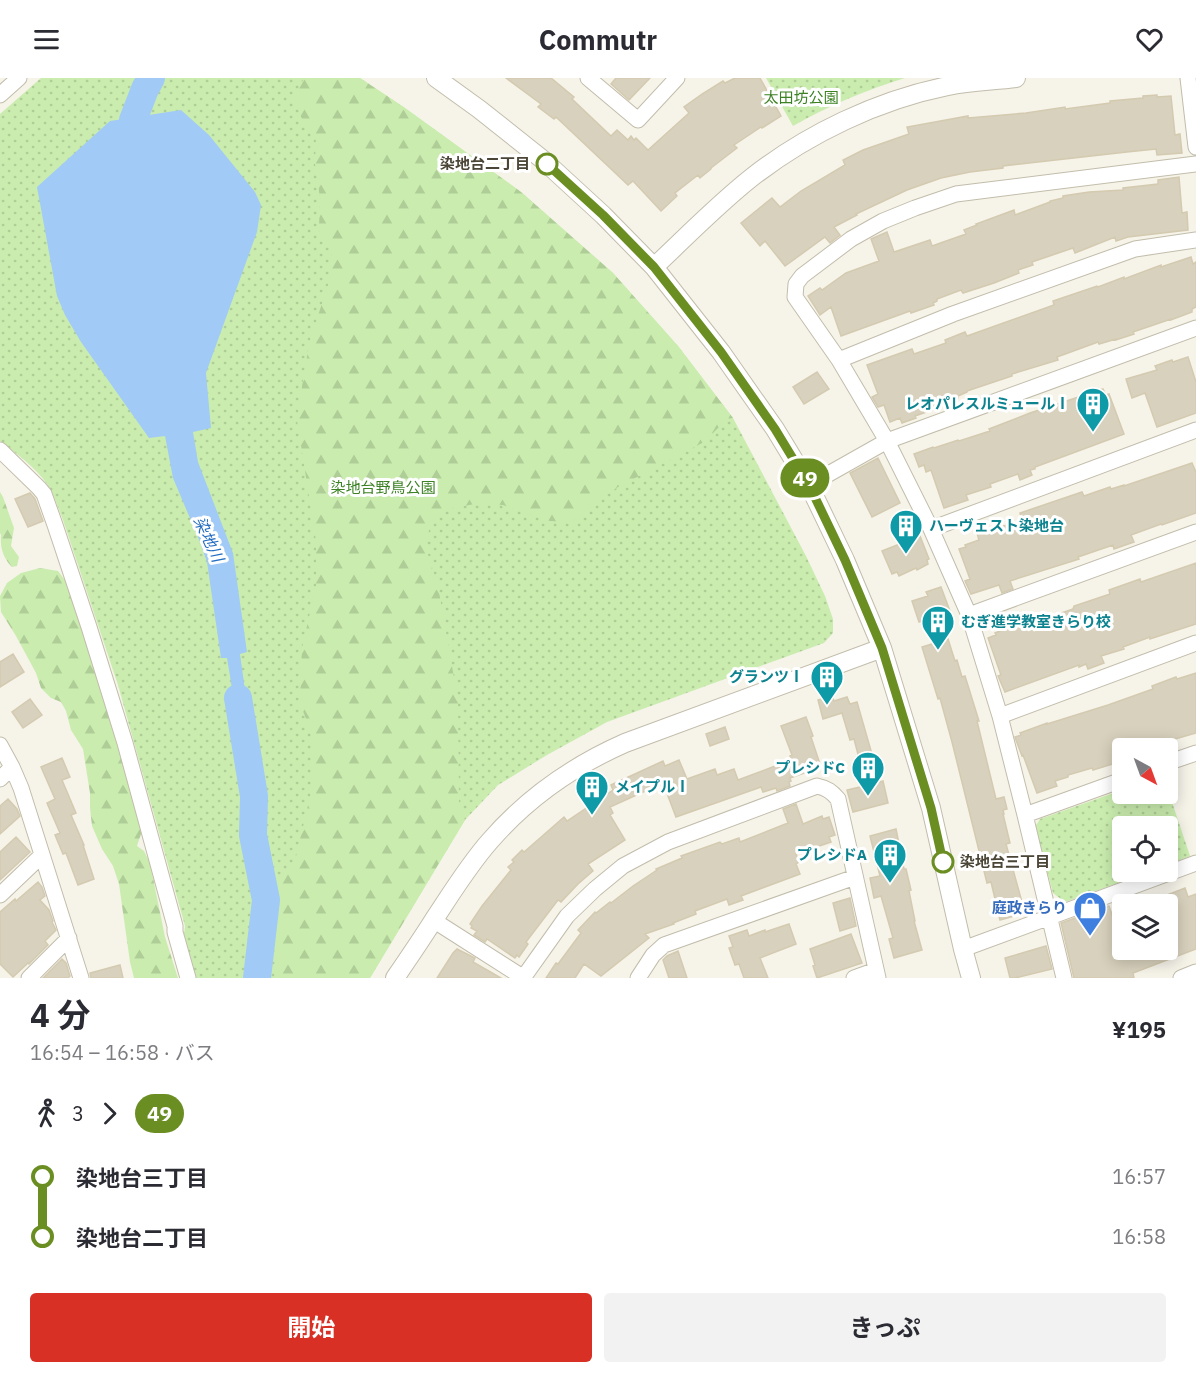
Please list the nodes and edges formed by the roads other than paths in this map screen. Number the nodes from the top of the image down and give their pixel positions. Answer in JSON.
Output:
{"nodes":[{"id":1,"x":19,"y":78,"type":"edge"},
{"id":2,"x":436,"y":78,"type":"edge"},
{"id":3,"x":588,"y":78,"type":"edge"},
{"id":4,"x":677,"y":78,"type":"edge"},
{"id":5,"x":1016,"y":78,"type":"edge"},
{"id":6,"x":1188,"y":78,"type":"edge"},
{"id":7,"x":949,"y":82,"type":"edge"},
{"id":8,"x":0,"y":95,"type":"edge"},
{"id":9,"x":1196,"y":147,"type":"edge"},
{"id":10,"x":1196,"y":164,"type":"edge"},
{"id":11,"x":1196,"y":240,"type":"edge"},
{"id":12,"x":654,"y":267,"type":"junction"},
{"id":13,"x":1196,"y":328,"type":"edge"},
{"id":14,"x":839,"y":360,"type":"junction"},
{"id":15,"x":1196,"y":430,"type":"edge"},
{"id":16,"x":887,"y":441,"type":"junction"},
{"id":17,"x":0,"y":450,"type":"edge"},
{"id":18,"x":809,"y":485,"type":"junction"},
{"id":19,"x":931,"y":529,"type":"junction"},
{"id":20,"x":1196,"y":532,"type":"edge"},
{"id":21,"x":969,"y":615,"type":"junction"},
{"id":22,"x":1196,"y":643,"type":"edge"},
{"id":23,"x":882,"y":648,"type":"junction"},
{"id":24,"x":1000,"y":716,"type":"junction"},
{"id":25,"x":0,"y":744,"type":"edge"},
{"id":26,"x":1196,"y":753,"type":"edge"},
{"id":27,"x":1178,"y":759,"type":"edge"},
{"id":28,"x":12,"y":766,"type":"junction"},
{"id":29,"x":0,"y":779,"type":"edge"},
{"id":30,"x":1112,"y":784,"type":"edge"},
{"id":31,"x":1025,"y":815,"type":"junction"},
{"id":32,"x":42,"y":855,"type":"junction"},
{"id":33,"x":1196,"y":863,"type":"edge"},
{"id":34,"x":855,"y":877,"type":"junction"},
{"id":35,"x":0,"y":895,"type":"edge"},
{"id":36,"x":1049,"y":917,"type":"junction"},
{"id":37,"x":434,"y":920,"type":"junction"},
{"id":38,"x":69,"y":938,"type":"junction"},
{"id":39,"x":963,"y":949,"type":"junction"},
{"id":40,"x":1196,"y":972,"type":"edge"},
{"id":41,"x":877,"y":974,"type":"edge"},
{"id":42,"x":29,"y":978,"type":"edge"},
{"id":43,"x":81,"y":978,"type":"edge"},
{"id":44,"x":188,"y":978,"type":"edge"},
{"id":45,"x":395,"y":978,"type":"edge"},
{"id":46,"x":523,"y":978,"type":"edge"},
{"id":47,"x":638,"y":978,"type":"edge"},
{"id":48,"x":854,"y":978,"type":"edge"},
{"id":49,"x":971,"y":978,"type":"edge"},
{"id":50,"x":1064,"y":978,"type":"edge"},
{"id":51,"x":1181,"y":978,"type":"edge"}],
"edges":[{"from":1,"to":8,"type":"street"},
{"from":2,"to":12,"type":"street"},
{"from":3,"to":4,"type":"street"},
{"from":5,"to":7,"type":"street"},
{"from":6,"to":9,"type":"street"},
{"from":7,"to":12,"type":"street"},
{"from":10,"to":14,"type":"street"},
{"from":11,"to":14,"type":"street"},
{"from":12,"to":18,"type":"street"},
{"from":13,"to":16,"type":"street"},
{"from":14,"to":16,"type":"street"},
{"from":15,"to":19,"type":"street"},
{"from":16,"to":18,"type":"street"},
{"from":16,"to":19,"type":"street"},
{"from":17,"to":44,"type":"street"},
{"from":18,"to":23,"type":"street"},
{"from":19,"to":21,"type":"street"},
{"from":20,"to":21,"type":"street"},
{"from":21,"to":24,"type":"street"},
{"from":22,"to":24,"type":"street"},
{"from":23,"to":37,"type":"street"},
{"from":23,"to":39,"type":"street"},
{"from":24,"to":31,"type":"street"},
{"from":25,"to":28,"type":"street"},
{"from":26,"to":27,"type":"street"},
{"from":28,"to":29,"type":"street"},
{"from":28,"to":32,"type":"street"},
{"from":30,"to":31,"type":"street"},
{"from":31,"to":36,"type":"street"},
{"from":32,"to":35,"type":"street"},
{"from":32,"to":38,"type":"street"},
{"from":33,"to":36,"type":"street"},
{"from":34,"to":41,"type":"street"},
{"from":34,"to":46,"type":"street"},
{"from":34,"to":47,"type":"street"},
{"from":36,"to":39,"type":"street"},
{"from":36,"to":50,"type":"street"},
{"from":37,"to":45,"type":"street"},
{"from":37,"to":46,"type":"street"},
{"from":38,"to":42,"type":"street"},
{"from":38,"to":43,"type":"street"},
{"from":39,"to":49,"type":"street"},
{"from":40,"to":51,"type":"street"},
{"from":41,"to":48,"type":"street"}]}
